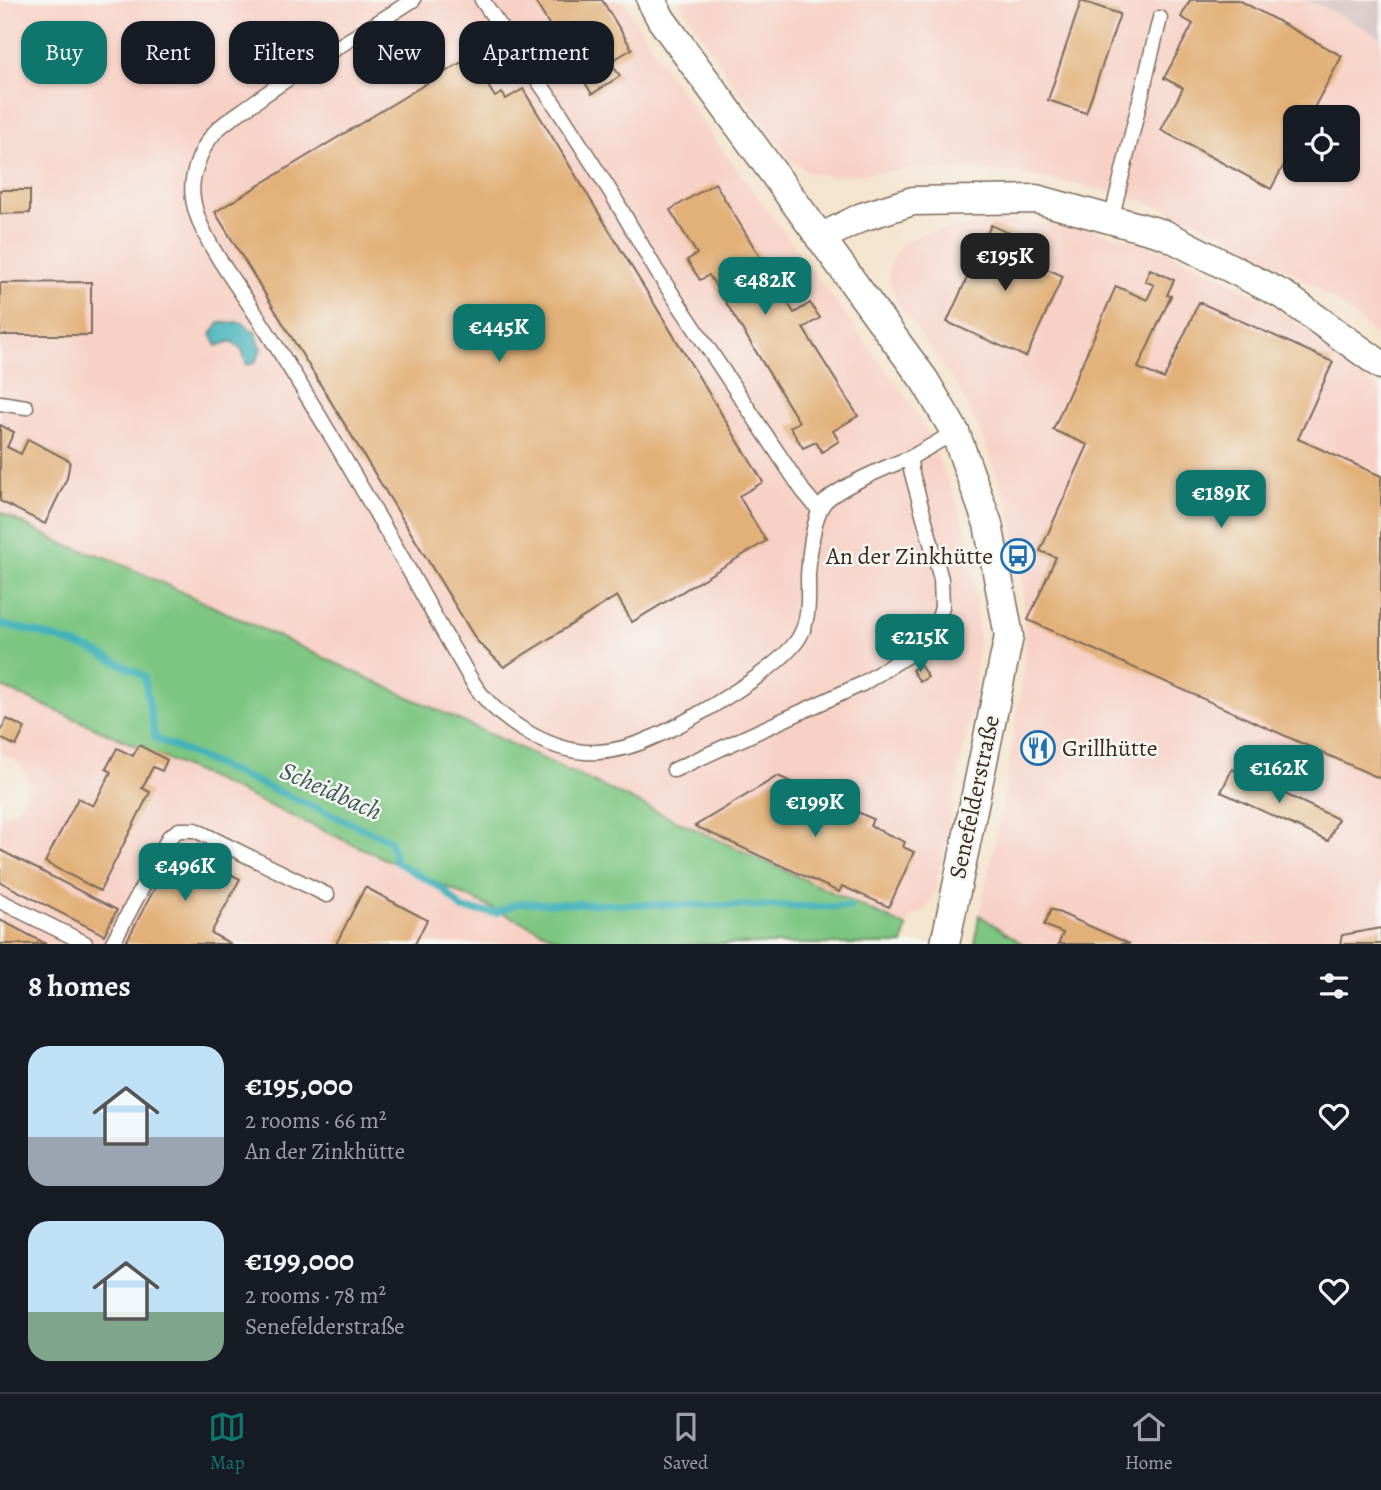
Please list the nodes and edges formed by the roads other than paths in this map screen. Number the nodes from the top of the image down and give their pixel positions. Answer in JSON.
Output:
{"nodes":[{"id":1,"x":413,"y":0,"type":"edge"},
{"id":2,"x":482,"y":0,"type":"edge"},
{"id":3,"x":651,"y":0,"type":"edge"},
{"id":4,"x":1160,"y":18,"type":"dead end"},
{"id":5,"x":1111,"y":220,"type":"junction"},
{"id":6,"x":820,"y":238,"type":"junction"},
{"id":7,"x":1381,"y":365,"type":"edge"},
{"id":8,"x":0,"y":403,"type":"edge"},
{"id":9,"x":26,"y":407,"type":"dead end"},
{"id":10,"x":955,"y":432,"type":"junction"},
{"id":11,"x":910,"y":458,"type":"junction"},
{"id":12,"x":820,"y":510,"type":"junction"},
{"id":13,"x":674,"y":770,"type":"dead end"},
{"id":14,"x":327,"y":895,"type":"dead end"},
{"id":15,"x":0,"y":901,"type":"edge"},
{"id":16,"x":85,"y":943,"type":"edge"},
{"id":17,"x":112,"y":944,"type":"edge"},
{"id":18,"x":944,"y":944,"type":"edge"}],
"edges":[{"from":1,"to":12,"type":"lane"},
{"from":2,"to":12,"type":"lane"},
{"from":3,"to":6,"type":"street","name":"Senefelderstraße"},
{"from":4,"to":5,"type":"lane"},
{"from":5,"to":6,"type":"street"},
{"from":5,"to":7,"type":"street"},
{"from":6,"to":10,"type":"street","name":"Senefelderstraße"},
{"from":8,"to":9,"type":"lane"},
{"from":10,"to":11,"type":"lane"},
{"from":10,"to":18,"type":"street","name":"Senefelderstraße"},
{"from":11,"to":12,"type":"lane"},
{"from":11,"to":13,"type":"lane"},
{"from":14,"to":17,"type":"lane"},
{"from":15,"to":16,"type":"lane"}]}
